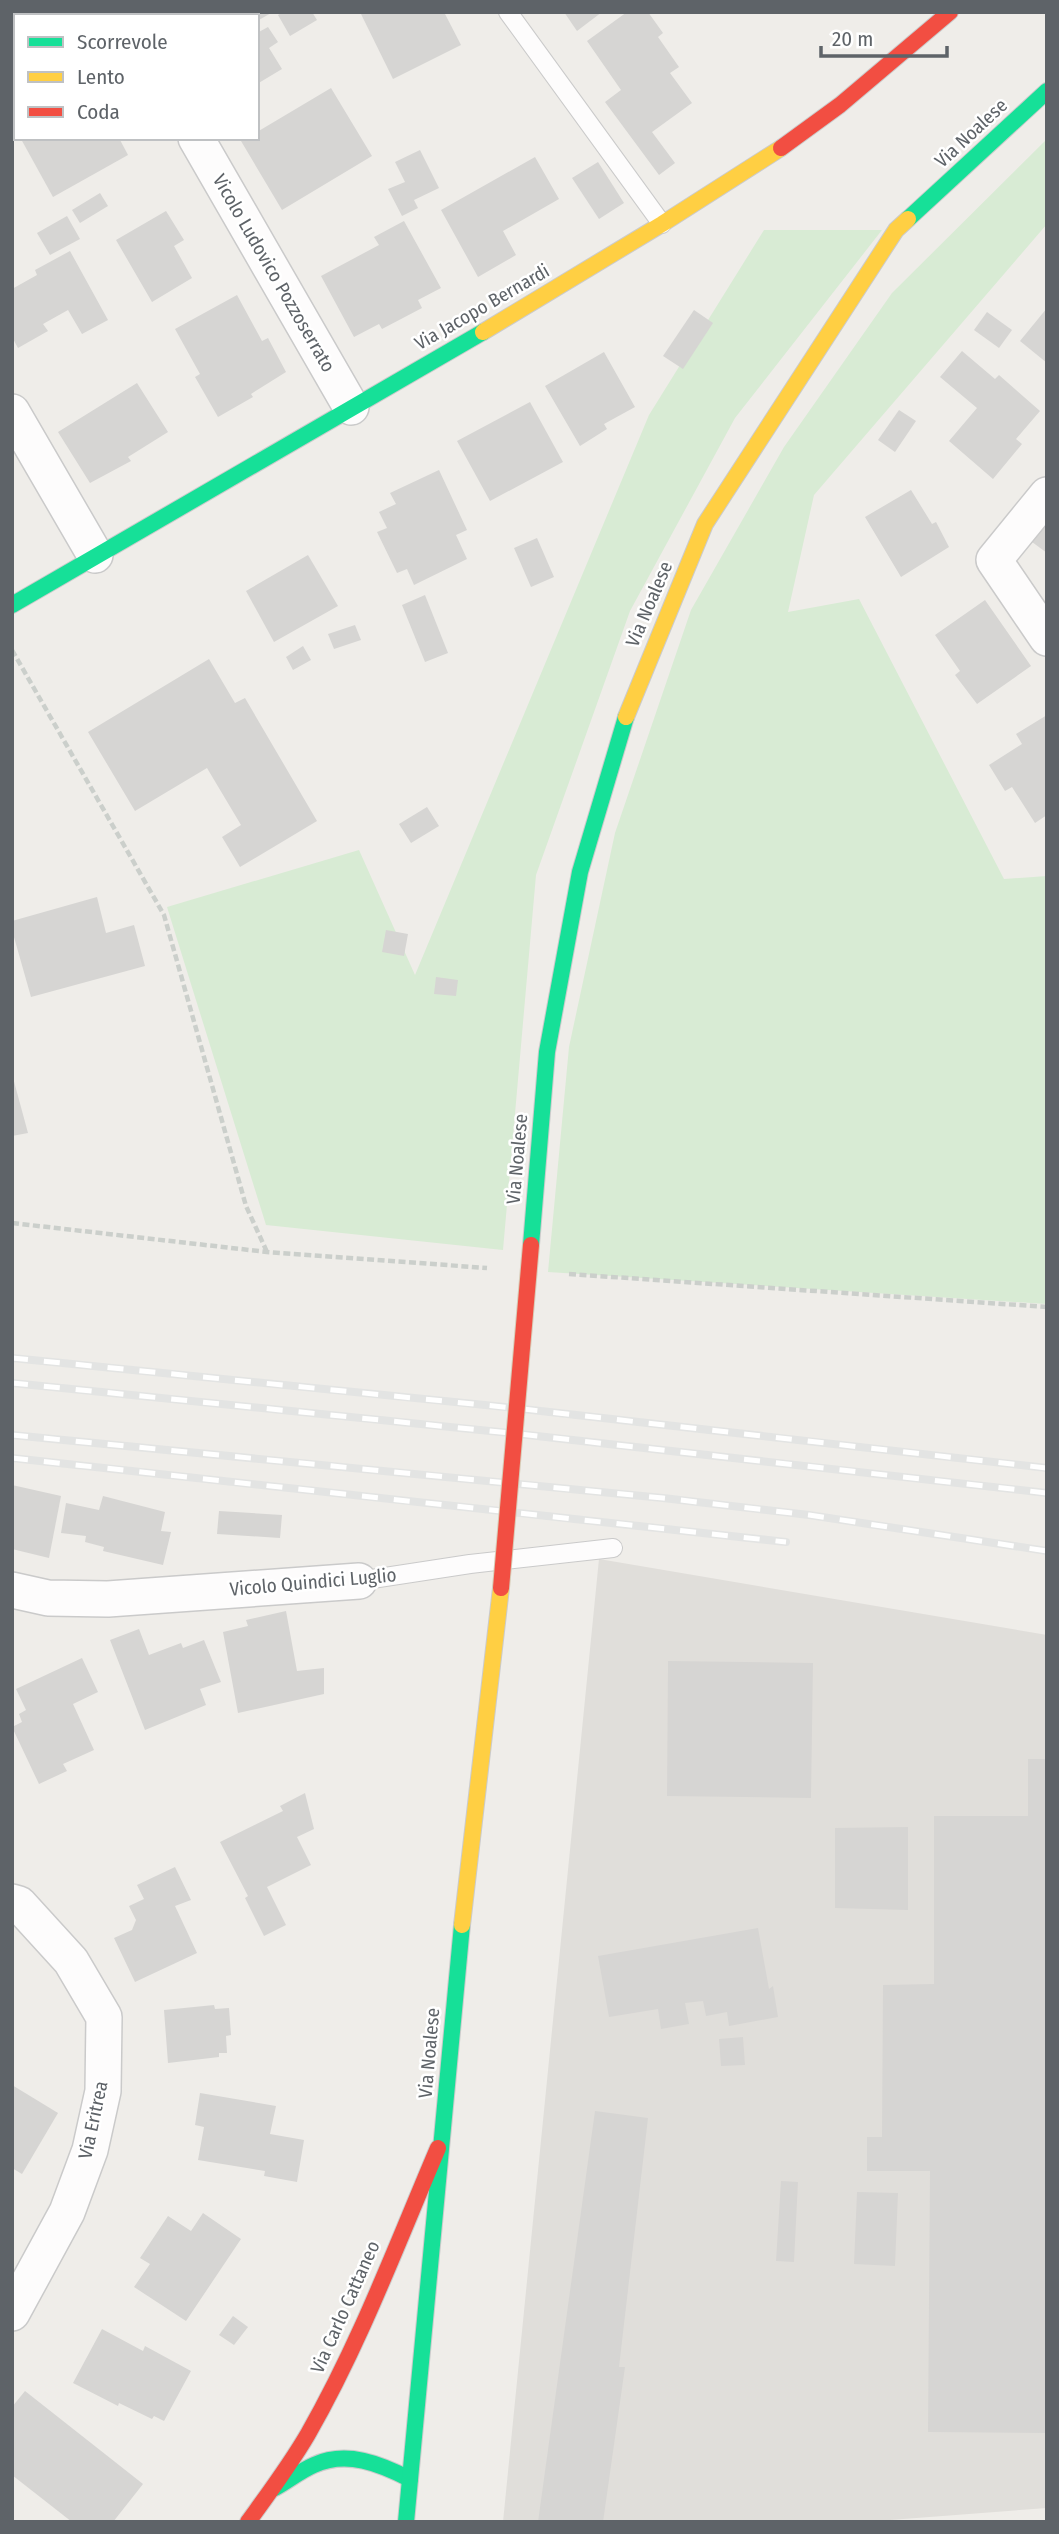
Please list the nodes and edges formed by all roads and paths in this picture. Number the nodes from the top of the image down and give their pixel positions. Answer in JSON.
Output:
{"nodes":[{"id":1,"x":508,"y":12,"type":"edge"},
{"id":2,"x":950,"y":12,"type":"edge"},
{"id":3,"x":1047,"y":91,"type":"edge"},
{"id":4,"x":197,"y":140,"type":"edge"},
{"id":5,"x":662,"y":224,"type":"junction"},
{"id":6,"x":351,"y":407,"type":"junction"},
{"id":7,"x":12,"y":412,"type":"edge"},
{"id":8,"x":1047,"y":495,"type":"edge"},
{"id":9,"x":95,"y":555,"type":"junction"},
{"id":10,"x":12,"y":605,"type":"edge"},
{"id":11,"x":1047,"y":638,"type":"edge"},
{"id":12,"x":12,"y":650,"type":"edge"},
{"id":13,"x":267,"y":1252,"type":"dead end"},
{"id":14,"x":613,"y":1548,"type":"dead end"},
{"id":15,"x":359,"y":1581,"type":"joint"},
{"id":16,"x":12,"y":1590,"type":"edge"},
{"id":17,"x":12,"y":1902,"type":"edge"},
{"id":18,"x":442,"y":2137,"type":"junction"},
{"id":19,"x":12,"y":2314,"type":"edge"},
{"id":20,"x":410,"y":2479,"type":"junction"},
{"id":21,"x":275,"y":2488,"type":"junction"},
{"id":22,"x":247,"y":2522,"type":"edge"},
{"id":23,"x":406,"y":2522,"type":"edge"}],
"edges":[{"from":1,"to":5,"type":"lane"},
{"from":2,"to":5,"type":"main road","name":"Via Jacopo Bernardi"},
{"from":3,"to":18,"type":"main road","name":"Via Noalese","bridge":true},
{"from":4,"to":6,"type":"street","name":"Vicolo Ludovico Pozzoserrato"},
{"from":5,"to":6,"type":"main road","name":"Via Jacopo Bernardi"},
{"from":6,"to":9,"type":"main road","name":"Via Jacopo Bernardi"},
{"from":7,"to":9,"type":"street"},
{"from":8,"to":11,"type":"street"},
{"from":9,"to":10,"type":"main road","name":"Via Jacopo Bernardi"},
{"from":12,"to":13,"type":"path"},
{"from":14,"to":15,"type":"lane","name":"Vicolo Quindici Luglio"},
{"from":15,"to":16,"type":"street","name":"Vicolo Quindici Luglio"},
{"from":17,"to":19,"type":"street","name":"Via Eritrea"},
{"from":18,"to":20,"type":"main road","name":"Via Noalese"},
{"from":18,"to":21,"type":"main road","name":"Via Carlo Cattaneo"},
{"from":20,"to":21,"type":"main road","name":"Via Carlo Cattaneo"},
{"from":20,"to":23,"type":"main road","name":"Via Noalese"},
{"from":21,"to":22,"type":"main road","name":"Via Carlo Cattaneo"}]}
